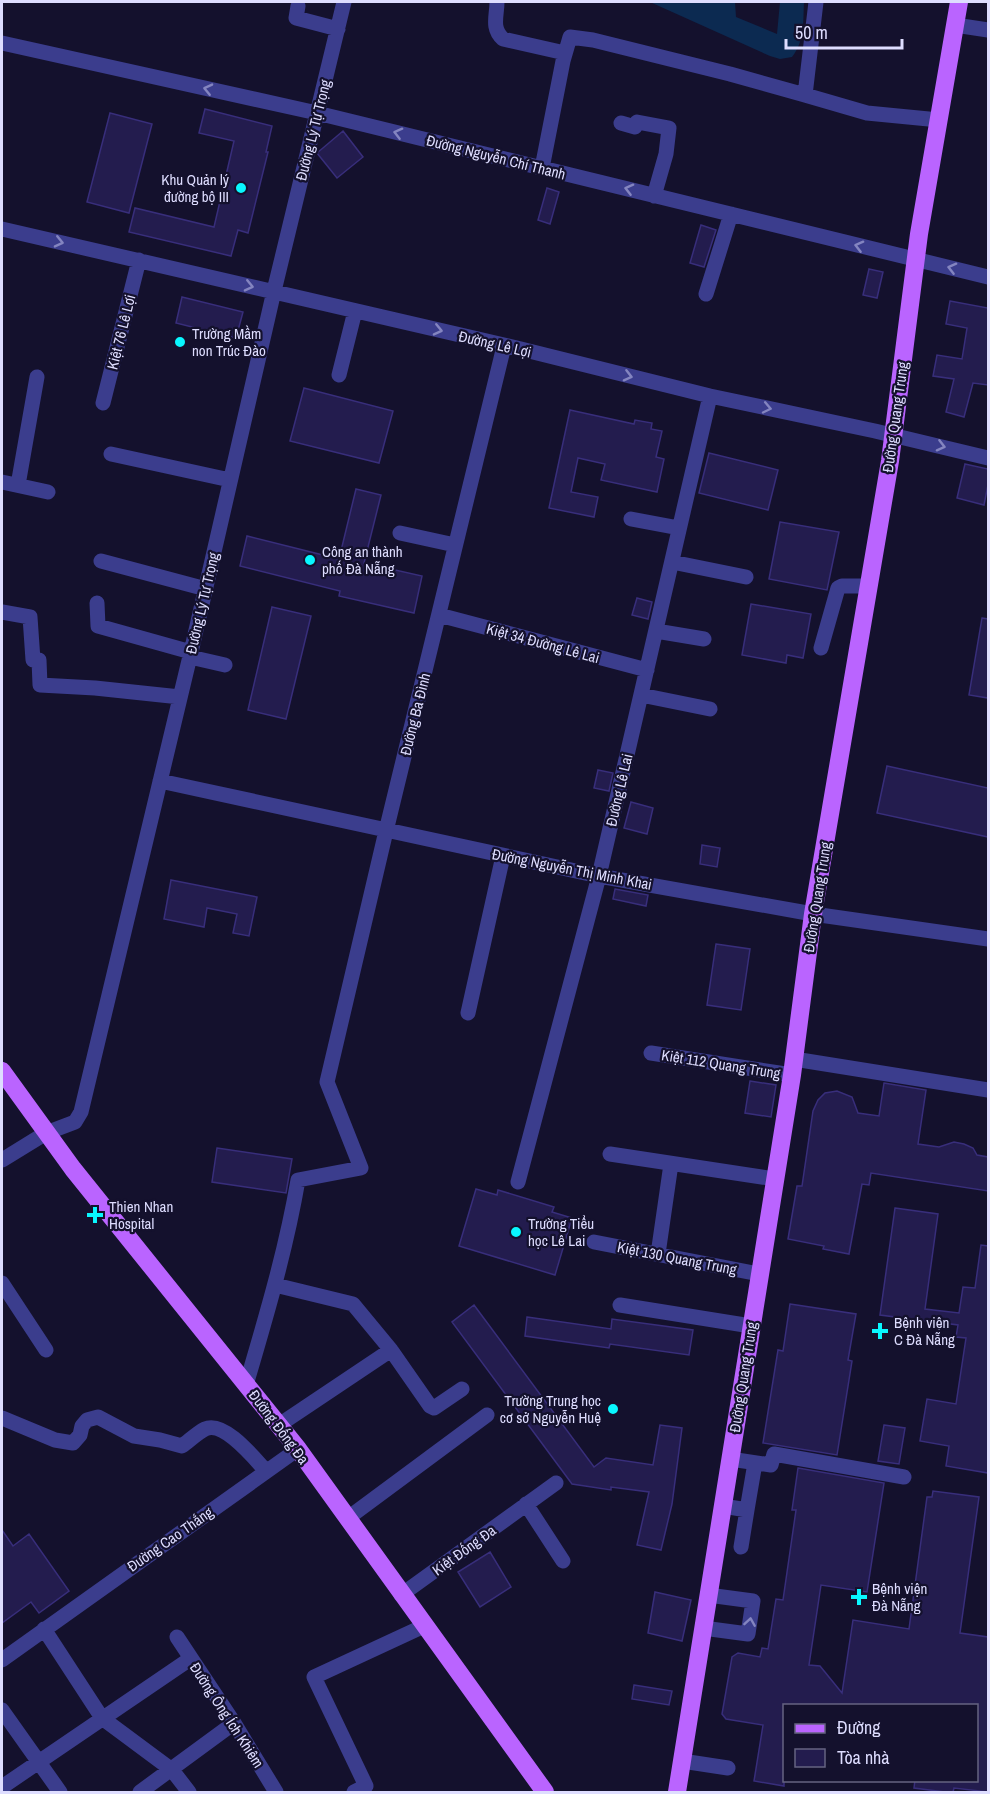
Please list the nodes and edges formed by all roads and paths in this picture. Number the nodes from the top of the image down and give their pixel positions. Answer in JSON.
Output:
{"nodes":[{"id":1,"x":344,"y":2,"type":"edge"},
{"id":2,"x":497,"y":2,"type":"edge"},
{"id":3,"x":816,"y":2,"type":"edge"},
{"id":4,"x":959,"y":2,"type":"edge"},
{"id":5,"x":298,"y":6,"type":"dead end"},
{"id":6,"x":955,"y":25,"type":"junction"},
{"id":7,"x":338,"y":29,"type":"junction"},
{"id":8,"x":988,"y":30,"type":"edge"},
{"id":9,"x":2,"y":42,"type":"edge"},
{"id":10,"x":565,"y":53,"type":"junction"},
{"id":11,"x":805,"y":95,"type":"junction"},
{"id":12,"x":317,"y":113,"type":"junction"},
{"id":13,"x":939,"y":120,"type":"junction"},
{"id":14,"x":621,"y":123,"type":"dead end"},
{"id":15,"x":542,"y":168,"type":"junction"},
{"id":16,"x":654,"y":196,"type":"junction"},
{"id":17,"x":730,"y":214,"type":"junction"},
{"id":18,"x":2,"y":229,"type":"edge"},
{"id":19,"x":139,"y":260,"type":"junction"},
{"id":20,"x":916,"y":260,"type":"junction"},
{"id":21,"x":988,"y":277,"type":"edge"},
{"id":22,"x":273,"y":291,"type":"junction"},
{"id":23,"x":706,"y":294,"type":"dead end"},
{"id":24,"x":355,"y":311,"type":"junction"},
{"id":25,"x":504,"y":346,"type":"junction"},
{"id":26,"x":339,"y":375,"type":"dead end"},
{"id":27,"x":37,"y":377,"type":"dead end"},
{"id":28,"x":710,"y":396,"type":"junction"},
{"id":29,"x":103,"y":403,"type":"dead end"},
{"id":30,"x":893,"y":435,"type":"junction"},
{"id":31,"x":111,"y":454,"type":"dead end"},
{"id":32,"x":988,"y":458,"type":"edge"},
{"id":33,"x":230,"y":480,"type":"junction"},
{"id":34,"x":2,"y":482,"type":"edge"},
{"id":35,"x":18,"y":485,"type":"junction"},
{"id":36,"x":48,"y":492,"type":"dead end"},
{"id":37,"x":631,"y":519,"type":"dead end"},
{"id":38,"x":679,"y":528,"type":"junction"},
{"id":39,"x":400,"y":533,"type":"dead end"},
{"id":40,"x":455,"y":545,"type":"junction"},
{"id":41,"x":101,"y":561,"type":"dead end"},
{"id":42,"x":672,"y":562,"type":"junction"},
{"id":43,"x":746,"y":578,"type":"dead end"},
{"id":44,"x":868,"y":586,"type":"junction"},
{"id":45,"x":206,"y":589,"type":"junction"},
{"id":46,"x":97,"y":603,"type":"dead end"},
{"id":47,"x":2,"y":612,"type":"edge"},
{"id":48,"x":439,"y":615,"type":"junction"},
{"id":49,"x":656,"y":631,"type":"junction"},
{"id":50,"x":704,"y":639,"type":"dead end"},
{"id":51,"x":821,"y":648,"type":"dead end"},
{"id":52,"x":191,"y":655,"type":"junction"},
{"id":53,"x":225,"y":665,"type":"dead end"},
{"id":54,"x":647,"y":670,"type":"junction"},
{"id":55,"x":641,"y":695,"type":"junction"},
{"id":56,"x":180,"y":697,"type":"junction"},
{"id":57,"x":710,"y":709,"type":"dead end"},
{"id":58,"x":160,"y":781,"type":"junction"},
{"id":59,"x":386,"y":831,"type":"junction"},
{"id":60,"x":503,"y":855,"type":"junction"},
{"id":61,"x":599,"y":876,"type":"junction"},
{"id":62,"x":813,"y":914,"type":"junction"},
{"id":63,"x":988,"y":939,"type":"edge"},
{"id":64,"x":468,"y":1013,"type":"dead end"},
{"id":65,"x":651,"y":1053,"type":"dead end"},
{"id":66,"x":793,"y":1067,"type":"junction"},
{"id":67,"x":2,"y":1071,"type":"edge"},
{"id":68,"x":988,"y":1090,"type":"edge"},
{"id":69,"x":46,"y":1133,"type":"junction"},
{"id":70,"x":610,"y":1154,"type":"dead end"},
{"id":71,"x":2,"y":1160,"type":"edge"},
{"id":72,"x":671,"y":1164,"type":"junction"},
{"id":73,"x":775,"y":1179,"type":"junction"},
{"id":74,"x":518,"y":1182,"type":"dead end"},
{"id":75,"x":594,"y":1242,"type":"dead end"},
{"id":76,"x":658,"y":1254,"type":"junction"},
{"id":77,"x":759,"y":1274,"type":"junction"},
{"id":78,"x":2,"y":1283,"type":"edge"},
{"id":79,"x":275,"y":1285,"type":"junction"},
{"id":80,"x":620,"y":1305,"type":"dead end"},
{"id":81,"x":751,"y":1326,"type":"junction"},
{"id":82,"x":46,"y":1350,"type":"dead end"},
{"id":83,"x":391,"y":1350,"type":"junction"},
{"id":84,"x":246,"y":1385,"type":"junction"},
{"id":85,"x":462,"y":1389,"type":"dead end"},
{"id":86,"x":487,"y":1415,"type":"dead end"},
{"id":87,"x":2,"y":1418,"type":"edge"},
{"id":88,"x":279,"y":1425,"type":"junction"},
{"id":89,"x":298,"y":1449,"type":"junction"},
{"id":90,"x":730,"y":1459,"type":"junction"},
{"id":91,"x":755,"y":1463,"type":"junction"},
{"id":92,"x":266,"y":1471,"type":"junction"},
{"id":93,"x":904,"y":1477,"type":"dead end"},
{"id":94,"x":556,"y":1482,"type":"dead end"},
{"id":95,"x":526,"y":1504,"type":"junction"},
{"id":96,"x":723,"y":1506,"type":"junction"},
{"id":97,"x":747,"y":1510,"type":"junction"},
{"id":98,"x":348,"y":1518,"type":"junction"},
{"id":99,"x":741,"y":1547,"type":"dead end"},
{"id":100,"x":563,"y":1561,"type":"dead end"},
{"id":101,"x":401,"y":1595,"type":"junction"},
{"id":102,"x":708,"y":1595,"type":"junction"},
{"id":103,"x":424,"y":1626,"type":"junction"},
{"id":104,"x":703,"y":1628,"type":"junction"},
{"id":105,"x":44,"y":1629,"type":"junction"},
{"id":106,"x":177,"y":1637,"type":"dead end"},
{"id":107,"x":190,"y":1659,"type":"junction"},
{"id":108,"x":2,"y":1660,"type":"edge"},
{"id":109,"x":2,"y":1710,"type":"edge"},
{"id":110,"x":102,"y":1718,"type":"junction"},
{"id":111,"x":234,"y":1723,"type":"junction"},
{"id":112,"x":682,"y":1761,"type":"junction"},
{"id":113,"x":38,"y":1762,"type":"junction"},
{"id":114,"x":728,"y":1768,"type":"dead end"},
{"id":115,"x":172,"y":1770,"type":"junction"},
{"id":116,"x":2,"y":1787,"type":"edge"},
{"id":117,"x":272,"y":1791,"type":"edge"},
{"id":118,"x":60,"y":1792,"type":"edge"},
{"id":119,"x":140,"y":1792,"type":"edge"},
{"id":120,"x":189,"y":1792,"type":"edge"},
{"id":121,"x":354,"y":1792,"type":"edge"},
{"id":122,"x":544,"y":1792,"type":"edge"},
{"id":123,"x":677,"y":1792,"type":"edge"}],
"edges":[{"from":1,"to":7,"type":"street","name":"Đường Lý Tự Trọng"},
{"from":2,"to":10,"type":"street"},
{"from":3,"to":11,"type":"street"},
{"from":4,"to":6,"type":"main road","name":"Đường Quang Trung"},
{"from":5,"to":7,"type":"street"},
{"from":6,"to":8,"type":"street"},
{"from":6,"to":13,"type":"main road","name":"Đường Quang Trung"},
{"from":7,"to":12,"type":"street","name":"Đường Lý Tự Trọng"},
{"from":12,"to":9,"type":"street","name":"Đường Nguyễn Chí Thanh","one_way":true},
{"from":10,"to":11,"type":"street"},
{"from":10,"to":15,"type":"street"},
{"from":11,"to":13,"type":"street"},
{"from":15,"to":12,"type":"street","name":"Đường Nguyễn Chí Thanh","one_way":true},
{"from":12,"to":22,"type":"street","name":"Đường Lý Tự Trọng"},
{"from":13,"to":20,"type":"main road","name":"Đường Quang Trung"},
{"from":14,"to":16,"type":"street"},
{"from":16,"to":15,"type":"street","name":"Đường Nguyễn Chí Thanh","one_way":true},
{"from":16,"to":17,"type":"street","name":"Đường Nguyễn Chí Thanh"},
{"from":20,"to":17,"type":"street","name":"Đường Nguyễn Chí Thanh","one_way":true},
{"from":17,"to":23,"type":"street"},
{"from":18,"to":19,"type":"street","name":"Đường Lê Lợi","one_way":true},
{"from":19,"to":22,"type":"street","name":"Đường Lê Lợi","one_way":true},
{"from":19,"to":29,"type":"street","name":"Kiệt 76 Lê Lợi"},
{"from":21,"to":20,"type":"street","name":"Đường Nguyễn Chí Thanh","one_way":true},
{"from":20,"to":30,"type":"main road","name":"Đường Quang Trung"},
{"from":22,"to":24,"type":"street","name":"Đường Lê Lợi"},
{"from":22,"to":33,"type":"street","name":"Đường Lý Tự Trọng"},
{"from":24,"to":25,"type":"street","name":"Đường Lê Lợi","one_way":true},
{"from":24,"to":26,"type":"street"},
{"from":25,"to":28,"type":"street","name":"Đường Lê Lợi","one_way":true},
{"from":25,"to":40,"type":"street","name":"Đường Ba Đình"},
{"from":27,"to":35,"type":"street"},
{"from":28,"to":30,"type":"street","name":"Đường Lê Lợi","one_way":true},
{"from":28,"to":38,"type":"street","name":"Đường Lê Lai"},
{"from":30,"to":32,"type":"street","name":"Đường Lê Lợi","one_way":true},
{"from":30,"to":44,"type":"main road","name":"Đường Quang Trung"},
{"from":31,"to":33,"type":"street"},
{"from":33,"to":45,"type":"street","name":"Đường Lý Tự Trọng"},
{"from":34,"to":35,"type":"street"},
{"from":35,"to":36,"type":"street"},
{"from":37,"to":38,"type":"street"},
{"from":38,"to":42,"type":"street","name":"Đường Lê Lai"},
{"from":39,"to":40,"type":"street"},
{"from":40,"to":48,"type":"street","name":"Đường Ba Đình"},
{"from":41,"to":45,"type":"street"},
{"from":42,"to":43,"type":"street"},
{"from":42,"to":49,"type":"street","name":"Đường Lê Lai"},
{"from":44,"to":51,"type":"street"},
{"from":44,"to":62,"type":"main road","name":"Đường Quang Trung"},
{"from":45,"to":52,"type":"street","name":"Đường Lý Tự Trọng"},
{"from":46,"to":52,"type":"street"},
{"from":47,"to":56,"type":"street"},
{"from":48,"to":54,"type":"street","name":"Kiệt 34 Đường Lê Lai"},
{"from":48,"to":59,"type":"street","name":"Đường Ba Đình"},
{"from":49,"to":50,"type":"street"},
{"from":49,"to":54,"type":"street","name":"Đường Lê Lai"},
{"from":52,"to":53,"type":"street"},
{"from":52,"to":56,"type":"street","name":"Đường Lý Tự Trọng"},
{"from":54,"to":55,"type":"street","name":"Đường Lê Lai"},
{"from":55,"to":57,"type":"street"},
{"from":55,"to":61,"type":"street","name":"Đường Lê Lai"},
{"from":56,"to":58,"type":"street","name":"Đường Lý Tự Trọng"},
{"from":58,"to":59,"type":"street","name":"Đường Nguyễn Thị Minh Khai"},
{"from":58,"to":69,"type":"street","name":"Đường Lý Tự Trọng"},
{"from":59,"to":60,"type":"street","name":"Đường Nguyễn Thị Minh Khai"},
{"from":59,"to":79,"type":"street","name":"Đường Ba Đình"},
{"from":60,"to":61,"type":"street","name":"Đường Nguyễn Thị Minh Khai"},
{"from":60,"to":64,"type":"street"},
{"from":61,"to":62,"type":"street","name":"Đường Nguyễn Thị Minh Khai"},
{"from":61,"to":74,"type":"street","name":"Đường Lê Lai"},
{"from":62,"to":63,"type":"street","name":"Đường Nguyễn Thị Minh Khai"},
{"from":62,"to":66,"type":"main road","name":"Đường Quang Trung"},
{"from":65,"to":66,"type":"street","name":"Kiệt 112 Quang Trung"},
{"from":66,"to":68,"type":"street","name":"Kiệt 112 Quang Trung"},
{"from":66,"to":73,"type":"main road","name":"Đường Quang Trung"},
{"from":67,"to":69,"type":"main road","name":"Đường Đống Đa"},
{"from":69,"to":71,"type":"street","name":"Đường Lý Tự Trọng"},
{"from":69,"to":84,"type":"main road","name":"Đường Đống Đa"},
{"from":70,"to":72,"type":"street"},
{"from":72,"to":73,"type":"street"},
{"from":72,"to":76,"type":"street"},
{"from":73,"to":77,"type":"main road","name":"Đường Quang Trung"},
{"from":75,"to":76,"type":"street","name":"Kiệt 130 Quang Trung"},
{"from":76,"to":77,"type":"street","name":"Kiệt 130 Quang Trung"},
{"from":77,"to":81,"type":"main road","name":"Đường Quang Trung"},
{"from":78,"to":82,"type":"street"},
{"from":79,"to":83,"type":"street"},
{"from":79,"to":84,"type":"street"},
{"from":80,"to":81,"type":"street"},
{"from":81,"to":90,"type":"main road","name":"Đường Quang Trung"},
{"from":83,"to":85,"type":"street"},
{"from":83,"to":88,"type":"street"},
{"from":84,"to":88,"type":"main road","name":"Đường Đống Đa"},
{"from":86,"to":98,"type":"street"},
{"from":87,"to":92,"type":"street"},
{"from":88,"to":89,"type":"main road","name":"Đường Đống Đa"},
{"from":89,"to":92,"type":"street","name":"Đường Cao Thắng"},
{"from":89,"to":98,"type":"main road","name":"Đường Đống Đa"},
{"from":90,"to":91,"type":"street"},
{"from":90,"to":96,"type":"main road","name":"Đường Quang Trung"},
{"from":91,"to":93,"type":"street"},
{"from":91,"to":97,"type":"street"},
{"from":92,"to":105,"type":"street","name":"Đường Cao Thắng"},
{"from":94,"to":95,"type":"street","name":"Kiệt Đống Đa"},
{"from":95,"to":100,"type":"street"},
{"from":95,"to":101,"type":"street","name":"Kiệt Đống Đa"},
{"from":96,"to":97,"type":"street"},
{"from":96,"to":102,"type":"main road","name":"Đường Quang Trung"},
{"from":97,"to":99,"type":"street"},
{"from":98,"to":101,"type":"main road","name":"Đường Đống Đa"},
{"from":101,"to":103,"type":"main road","name":"Đường Đống Đa"},
{"from":102,"to":104,"type":"main road","name":"Đường Quang Trung"},
{"from":104,"to":102,"type":"street","one_way":true},
{"from":103,"to":121,"type":"street"},
{"from":103,"to":122,"type":"main road","name":"Đường Đống Đa"},
{"from":104,"to":112,"type":"main road","name":"Đường Quang Trung"},
{"from":105,"to":108,"type":"street","name":"Đường Cao Thắng"},
{"from":105,"to":110,"type":"street"},
{"from":106,"to":107,"type":"street","name":"Đường Ông Ích Khiêm"},
{"from":107,"to":110,"type":"street"},
{"from":107,"to":111,"type":"street","name":"Đường Ông Ích Khiêm"},
{"from":109,"to":113,"type":"street"},
{"from":110,"to":113,"type":"street"},
{"from":110,"to":115,"type":"street"},
{"from":111,"to":115,"type":"street"},
{"from":111,"to":117,"type":"street","name":"Đường Ông Ích Khiêm"},
{"from":112,"to":114,"type":"street"},
{"from":112,"to":123,"type":"main road","name":"Đường Quang Trung"},
{"from":113,"to":116,"type":"street"},
{"from":113,"to":118,"type":"street"},
{"from":115,"to":119,"type":"street"},
{"from":115,"to":120,"type":"street"}]}
